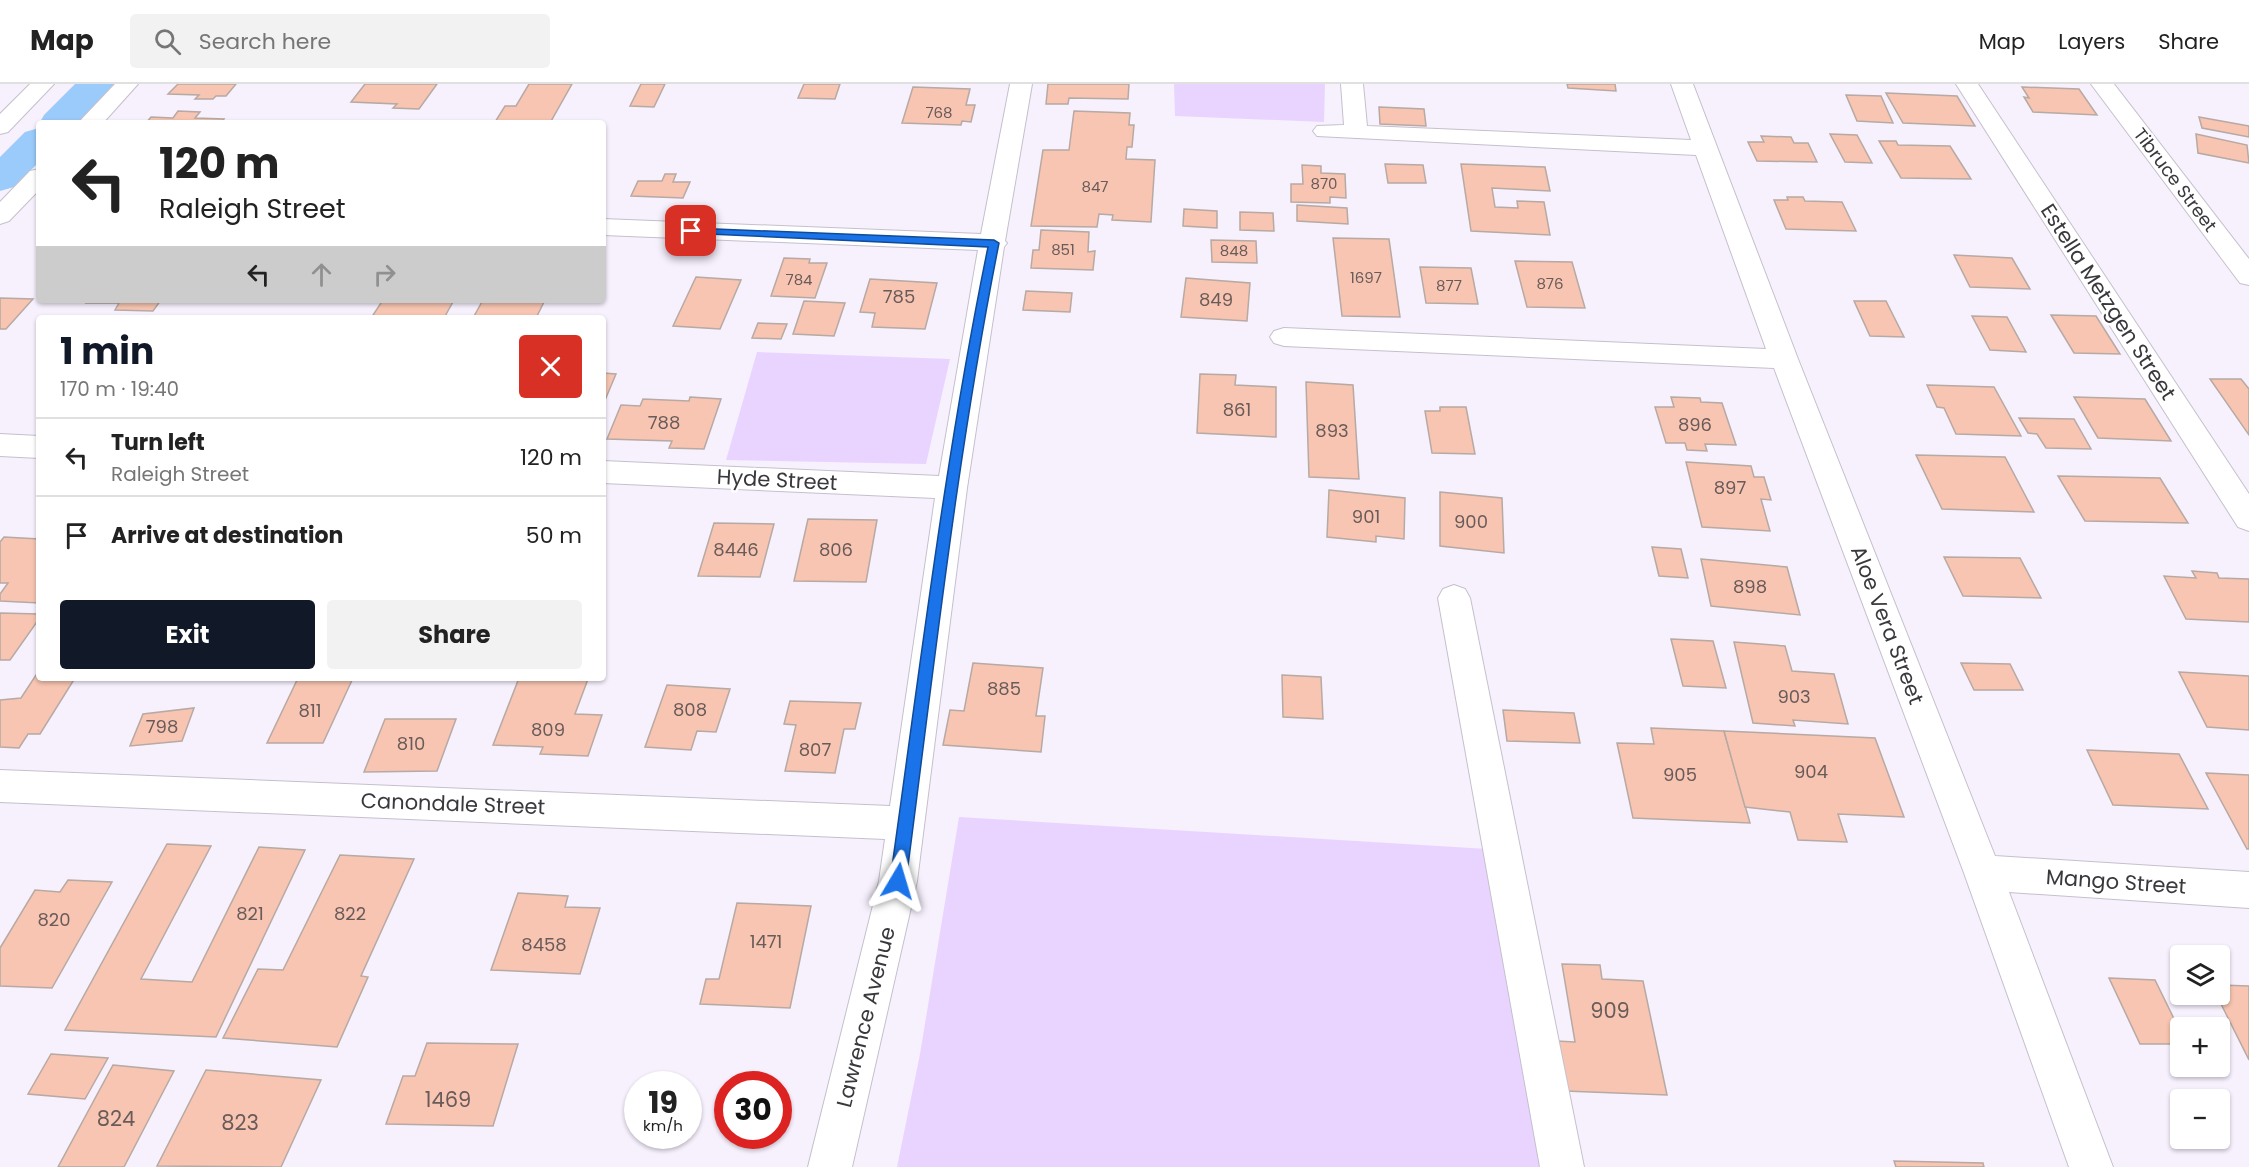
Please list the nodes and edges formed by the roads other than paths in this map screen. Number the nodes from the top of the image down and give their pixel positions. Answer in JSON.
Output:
{"nodes":[{"id":1,"x":43,"y":84,"type":"edge"},
{"id":2,"x":127,"y":84,"type":"edge"},
{"id":3,"x":1021,"y":84,"type":"edge"},
{"id":4,"x":1352,"y":84,"type":"edge"},
{"id":5,"x":1682,"y":84,"type":"edge"},
{"id":6,"x":1967,"y":84,"type":"edge"},
{"id":7,"x":2102,"y":84,"type":"edge"},
{"id":8,"x":93,"y":120,"type":"edge"},
{"id":9,"x":0,"y":127,"type":"edge"},
{"id":10,"x":1325,"y":131,"type":"dead end"},
{"id":11,"x":1356,"y":132,"type":"junction"},
{"id":12,"x":1705,"y":148,"type":"junction"},
{"id":13,"x":36,"y":179,"type":"edge"},
{"id":14,"x":36,"y":205,"type":"edge"},
{"id":15,"x":6,"y":210,"type":"edge"},
{"id":16,"x":606,"y":227,"type":"edge"},
{"id":17,"x":994,"y":243,"type":"junction"},
{"id":18,"x":2249,"y":277,"type":"edge"},
{"id":19,"x":1284,"y":337,"type":"dead end"},
{"id":20,"x":1785,"y":359,"type":"junction"},
{"id":21,"x":0,"y":446,"type":"edge"},
{"id":22,"x":36,"y":447,"type":"edge"},
{"id":23,"x":606,"y":472,"type":"edge"},
{"id":24,"x":951,"y":488,"type":"junction"},
{"id":25,"x":2249,"y":519,"type":"edge"},
{"id":26,"x":1454,"y":598,"type":"dead end"},
{"id":27,"x":0,"y":786,"type":"edge"},
{"id":28,"x":906,"y":823,"type":"junction"},
{"id":29,"x":1983,"y":873,"type":"junction"},
{"id":30,"x":2249,"y":890,"type":"edge"},
{"id":31,"x":830,"y":1167,"type":"edge"},
{"id":32,"x":1562,"y":1167,"type":"edge"},
{"id":33,"x":2091,"y":1167,"type":"edge"}],
"edges":[{"from":1,"to":9,"type":"street"},
{"from":2,"to":8,"type":"street"},
{"from":3,"to":17,"type":"street","name":"Lawrence Avenue"},
{"from":4,"to":11,"type":"street"},
{"from":5,"to":12,"type":"street","name":"Aloe Vera Street"},
{"from":6,"to":25,"type":"street","name":"Estella Metzgen Street"},
{"from":7,"to":18,"type":"street","name":"Tibruce Street"},
{"from":10,"to":11,"type":"street"},
{"from":11,"to":12,"type":"street"},
{"from":12,"to":20,"type":"street","name":"Aloe Vera Street"},
{"from":13,"to":15,"type":"street"},
{"from":14,"to":15,"type":"street"},
{"from":16,"to":17,"type":"street"},
{"from":17,"to":24,"type":"street","name":"Lawrence Avenue"},
{"from":19,"to":20,"type":"street"},
{"from":20,"to":29,"type":"street","name":"Aloe Vera Street"},
{"from":21,"to":22,"type":"street"},
{"from":23,"to":24,"type":"street","name":"Hyde Street"},
{"from":24,"to":28,"type":"street","name":"Lawrence Avenue"},
{"from":26,"to":32,"type":"street"},
{"from":27,"to":28,"type":"street","name":"Canondale Street"},
{"from":28,"to":31,"type":"street","name":"Lawrence Avenue"},
{"from":29,"to":30,"type":"street","name":"Mango Street"},
{"from":29,"to":33,"type":"street","name":"Aloe Vera Street"}]}
